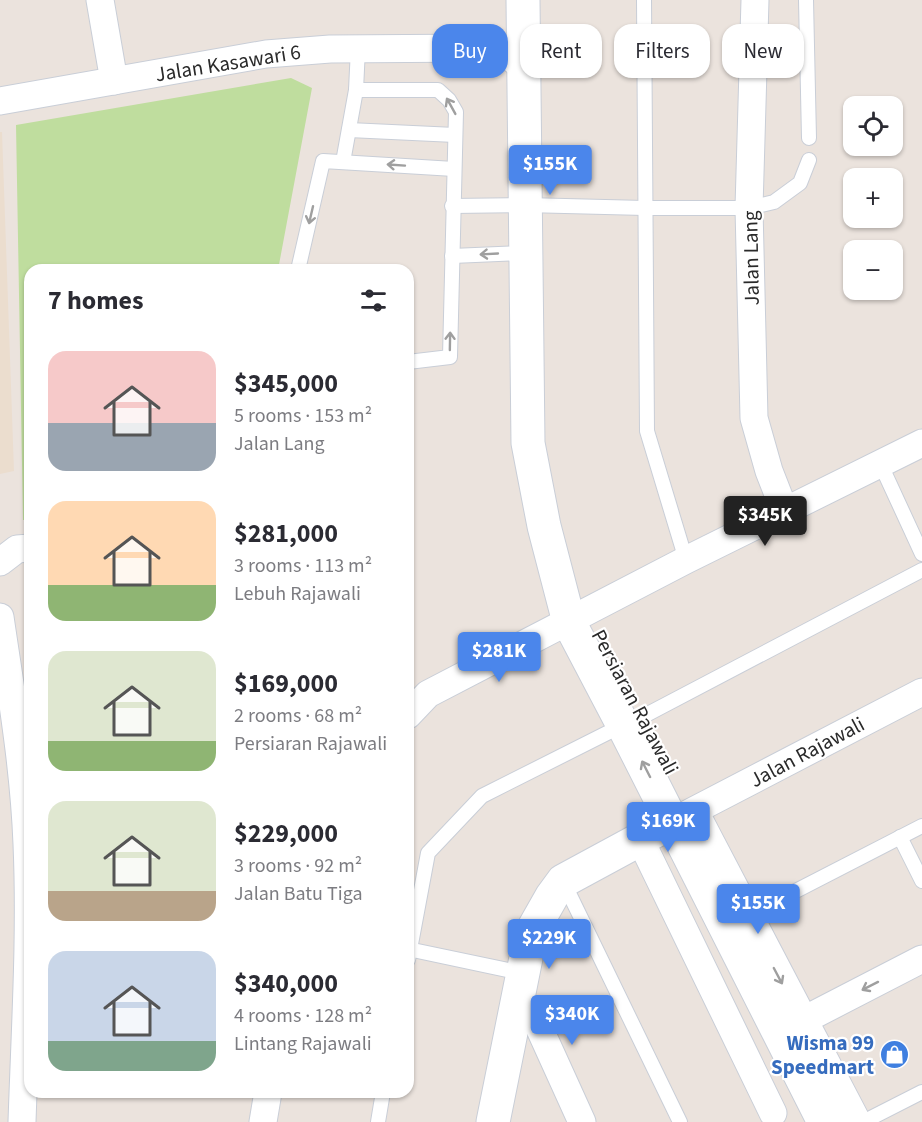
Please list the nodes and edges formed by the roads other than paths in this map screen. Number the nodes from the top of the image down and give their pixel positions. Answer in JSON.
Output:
{"nodes":[{"id":1,"x":100,"y":0,"type":"edge"},
{"id":2,"x":644,"y":0,"type":"edge"},
{"id":3,"x":755,"y":0,"type":"edge"},
{"id":4,"x":806,"y":0,"type":"edge"},
{"id":5,"x":524,"y":3,"type":"edge"},
{"id":6,"x":524,"y":24,"type":"edge"},
{"id":7,"x":508,"y":30,"type":"edge"},
{"id":8,"x":432,"y":47,"type":"edge"},
{"id":9,"x":358,"y":48,"type":"junction"},
{"id":10,"x":508,"y":56,"type":"edge"},
{"id":11,"x":520,"y":65,"type":"edge"},
{"id":12,"x":524,"y":78,"type":"edge"},
{"id":13,"x":114,"y":81,"type":"junction"},
{"id":14,"x":356,"y":90,"type":"junction"},
{"id":15,"x":0,"y":101,"type":"edge"},
{"id":16,"x":349,"y":130,"type":"junction"},
{"id":17,"x":455,"y":135,"type":"junction"},
{"id":18,"x":809,"y":138,"type":"dead end"},
{"id":19,"x":809,"y":160,"type":"dead end"},
{"id":20,"x":343,"y":162,"type":"junction"},
{"id":21,"x":454,"y":169,"type":"junction"},
{"id":22,"x":525,"y":205,"type":"junction"},
{"id":23,"x":452,"y":206,"type":"junction"},
{"id":24,"x":645,"y":208,"type":"junction"},
{"id":25,"x":749,"y":208,"type":"junction"},
{"id":26,"x":525,"y":253,"type":"junction"},
{"id":27,"x":452,"y":256,"type":"junction"},
{"id":28,"x":299,"y":264,"type":"edge"},
{"id":29,"x":414,"y":361,"type":"edge"},
{"id":30,"x":922,"y":443,"type":"edge"},
{"id":31,"x":881,"y":465,"type":"junction"},
{"id":32,"x":785,"y":512,"type":"junction"},
{"id":33,"x":24,"y":548,"type":"edge"},
{"id":34,"x":922,"y":554,"type":"edge"},
{"id":35,"x":686,"y":560,"type":"junction"},
{"id":36,"x":0,"y":562,"type":"edge"},
{"id":37,"x":922,"y":570,"type":"edge"},
{"id":38,"x":0,"y":617,"type":"edge"},
{"id":39,"x":578,"y":617,"type":"junction"},
{"id":40,"x":922,"y":692,"type":"edge"},
{"id":41,"x":414,"y":709,"type":"edge"},
{"id":42,"x":633,"y":721,"type":"junction"},
{"id":43,"x":24,"y":753,"type":"edge"},
{"id":44,"x":682,"y":817,"type":"junction"},
{"id":45,"x":922,"y":826,"type":"edge"},
{"id":46,"x":900,"y":837,"type":"junction"},
{"id":47,"x":640,"y":839,"type":"junction"},
{"id":48,"x":922,"y":880,"type":"edge"},
{"id":49,"x":563,"y":881,"type":"junction"},
{"id":50,"x":747,"y":916,"type":"junction"},
{"id":51,"x":414,"y":928,"type":"edge"},
{"id":52,"x":414,"y":954,"type":"edge"},
{"id":53,"x":922,"y":959,"type":"edge"},
{"id":54,"x":522,"y":973,"type":"junction"},
{"id":55,"x":24,"y":981,"type":"edge"},
{"id":56,"x":514,"y":1009,"type":"junction"},
{"id":57,"x":802,"y":1021,"type":"junction"},
{"id":58,"x":12,"y":1067,"type":"edge"},
{"id":59,"x":798,"y":1071,"type":"junction"},
{"id":60,"x":922,"y":1092,"type":"edge"},
{"id":61,"x":267,"y":1098,"type":"edge"},
{"id":62,"x":382,"y":1098,"type":"edge"},
{"id":63,"x":774,"y":1117,"type":"edge"},
{"id":64,"x":22,"y":1122,"type":"edge"},
{"id":65,"x":263,"y":1122,"type":"edge"},
{"id":66,"x":378,"y":1122,"type":"edge"},
{"id":67,"x":493,"y":1122,"type":"edge"},
{"id":68,"x":582,"y":1122,"type":"edge"},
{"id":69,"x":680,"y":1122,"type":"edge"},
{"id":70,"x":824,"y":1122,"type":"edge"},
{"id":71,"x":854,"y":1122,"type":"edge"},
{"id":72,"x":863,"y":1122,"type":"edge"}],
"edges":[{"from":1,"to":13,"type":"street"},
{"from":2,"to":24,"type":"lane"},
{"from":3,"to":25,"type":"street","name":"Jalan Lang"},
{"from":4,"to":18,"type":"lane"},
{"from":5,"to":6,"type":"street","name":"Persiaran Rajawali"},
{"from":5,"to":7,"type":"street"},
{"from":8,"to":9,"type":"street","name":"Jalan Kasawari 6"},
{"from":9,"to":13,"type":"street","name":"Jalan Kasawari 6"},
{"from":9,"to":14,"type":"lane"},
{"from":10,"to":11,"type":"street"},
{"from":12,"to":22,"type":"street","name":"Persiaran Rajawali"},
{"from":13,"to":15,"type":"street","name":"Jalan Kasawari 6"},
{"from":14,"to":16,"type":"lane"},
{"from":17,"to":14,"type":"lane","one_way":true},
{"from":16,"to":17,"type":"lane"},
{"from":16,"to":20,"type":"lane"},
{"from":17,"to":21,"type":"lane"},
{"from":19,"to":25,"type":"lane"},
{"from":21,"to":20,"type":"lane","one_way":true},
{"from":20,"to":28,"type":"lane","one_way":true},
{"from":21,"to":23,"type":"lane"},
{"from":22,"to":23,"type":"lane"},
{"from":22,"to":24,"type":"lane"},
{"from":22,"to":26,"type":"street","name":"Persiaran Rajawali"},
{"from":23,"to":27,"type":"lane"},
{"from":24,"to":25,"type":"lane"},
{"from":24,"to":35,"type":"lane"},
{"from":25,"to":32,"type":"street","name":"Jalan Lang"},
{"from":26,"to":27,"type":"lane","one_way":true},
{"from":26,"to":39,"type":"street","name":"Persiaran Rajawali"},
{"from":29,"to":27,"type":"lane","one_way":true},
{"from":30,"to":31,"type":"street"},
{"from":31,"to":32,"type":"street"},
{"from":31,"to":34,"type":"lane"},
{"from":32,"to":35,"type":"street"},
{"from":33,"to":36,"type":"street"},
{"from":35,"to":39,"type":"street"},
{"from":37,"to":42,"type":"lane"},
{"from":38,"to":43,"type":"street"},
{"from":39,"to":41,"type":"street"},
{"from":39,"to":42,"type":"street","name":"Persiaran Rajawali"},
{"from":40,"to":44,"type":"street","name":"Jalan Rajawali"},
{"from":42,"to":44,"type":"street","name":"Persiaran Rajawali"},
{"from":42,"to":51,"type":"lane"},
{"from":44,"to":47,"type":"street"},
{"from":44,"to":50,"type":"street","name":"Persiaran Rajawali"},
{"from":44,"to":59,"type":"street","name":"Persiaran Rajawali"},
{"from":45,"to":46,"type":"lane"},
{"from":46,"to":48,"type":"lane"},
{"from":46,"to":50,"type":"lane"},
{"from":47,"to":49,"type":"street"},
{"from":47,"to":63,"type":"street"},
{"from":49,"to":54,"type":"street"},
{"from":49,"to":69,"type":"lane"},
{"from":50,"to":57,"type":"street","name":"Persiaran Rajawali","one_way":true},
{"from":52,"to":54,"type":"lane"},
{"from":53,"to":57,"type":"street","one_way":true},
{"from":54,"to":56,"type":"street"},
{"from":55,"to":58,"type":"street"},
{"from":56,"to":67,"type":"street"},
{"from":56,"to":68,"type":"street"},
{"from":57,"to":71,"type":"street","name":"Persiaran Rajawali"},
{"from":58,"to":64,"type":"street"},
{"from":59,"to":63,"type":"street"},
{"from":59,"to":70,"type":"street","name":"Persiaran Rajawali"},
{"from":60,"to":72,"type":"lane"},
{"from":61,"to":65,"type":"street"},
{"from":62,"to":66,"type":"lane"}]}
